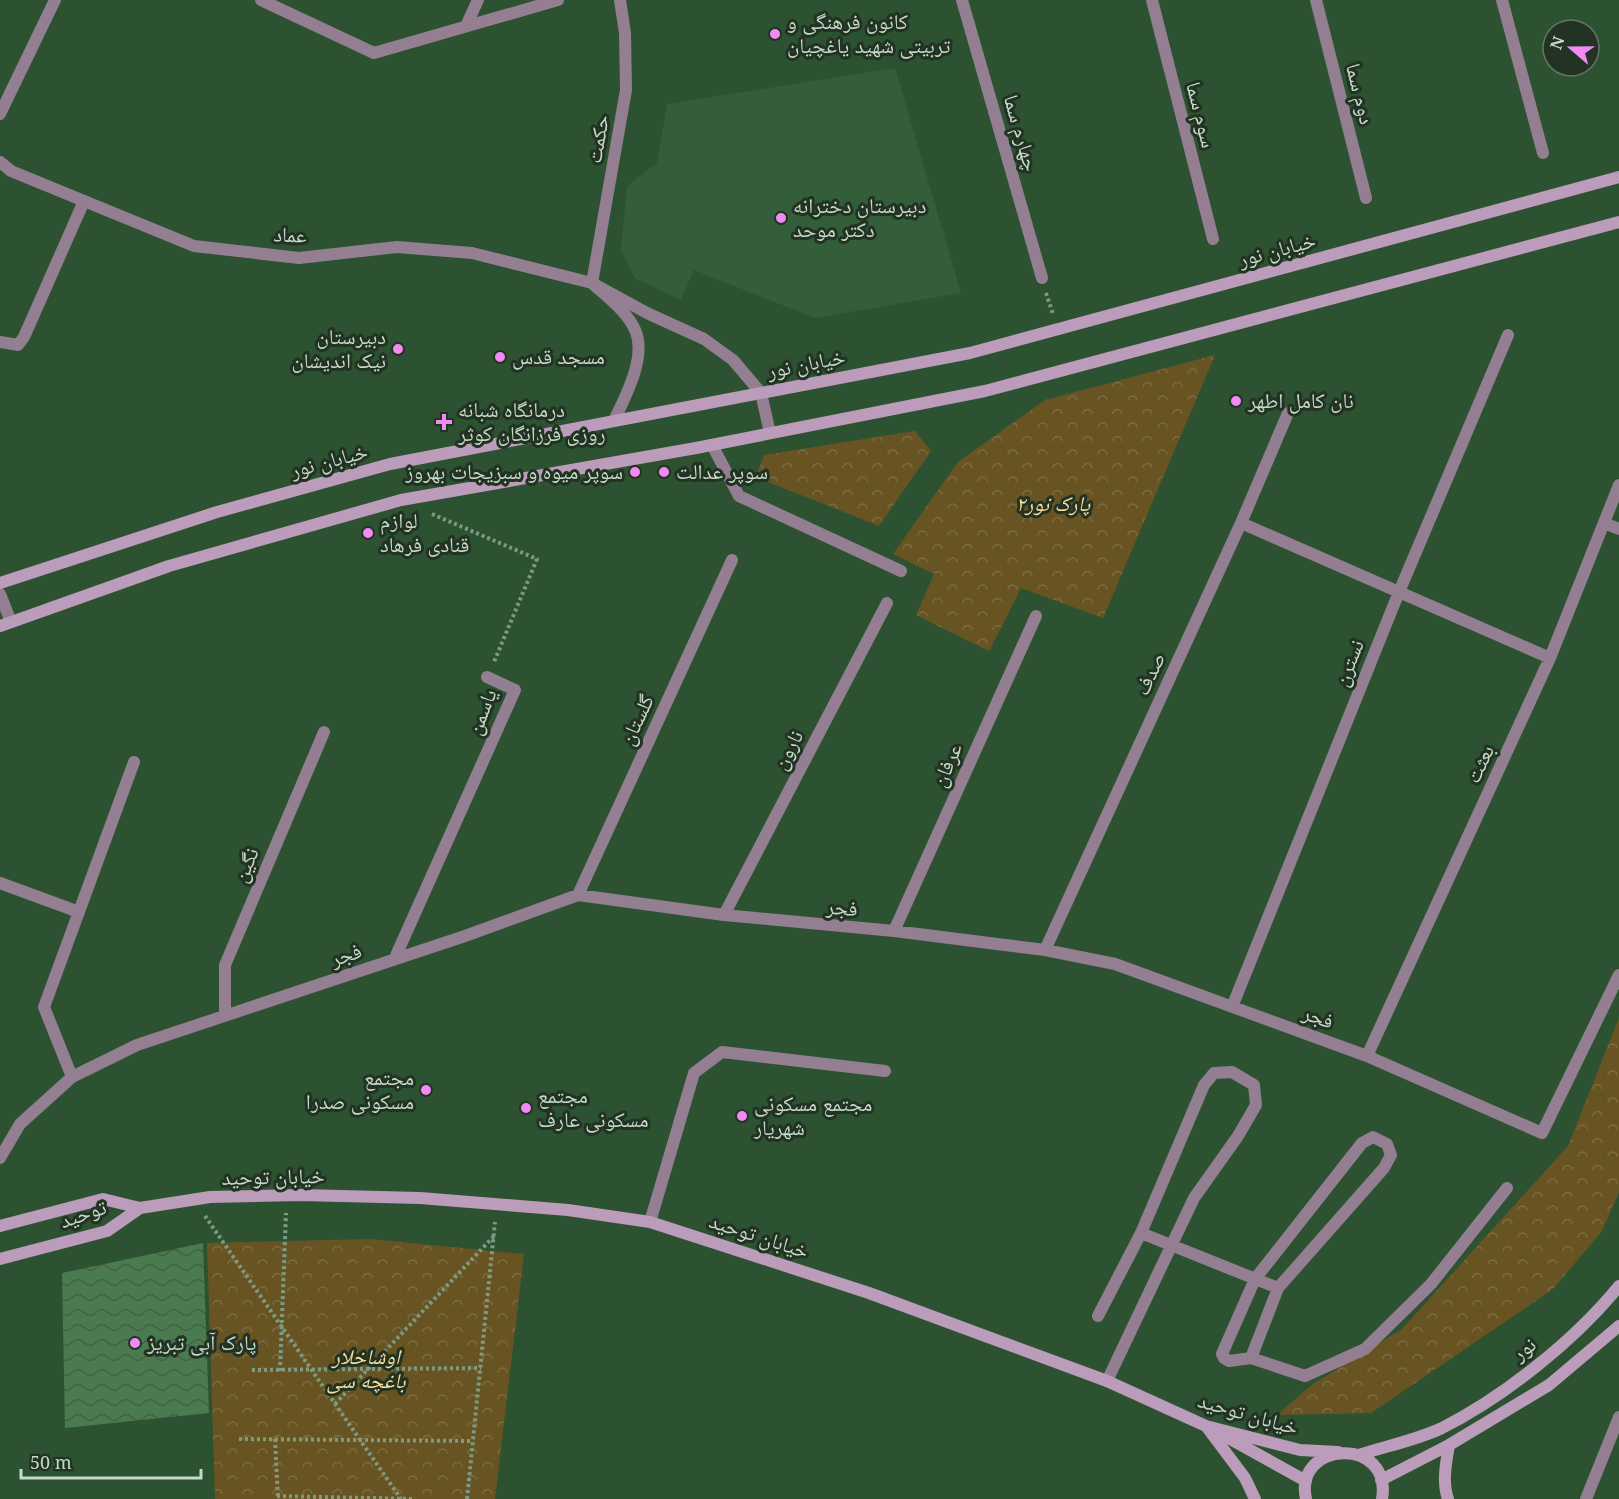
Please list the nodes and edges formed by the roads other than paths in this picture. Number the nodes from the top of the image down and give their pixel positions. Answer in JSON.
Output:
{"nodes":[{"id":1,"x":55,"y":0,"type":"edge"},
{"id":2,"x":261,"y":0,"type":"edge"},
{"id":3,"x":478,"y":0,"type":"edge"},
{"id":4,"x":558,"y":0,"type":"edge"},
{"id":5,"x":620,"y":0,"type":"edge"},
{"id":6,"x":962,"y":0,"type":"edge"},
{"id":7,"x":1152,"y":0,"type":"edge"},
{"id":8,"x":1316,"y":0,"type":"edge"},
{"id":9,"x":1502,"y":0,"type":"edge"},
{"id":10,"x":466,"y":26,"type":"junction"},
{"id":11,"x":0,"y":114,"type":"edge"},
{"id":12,"x":1543,"y":153,"type":"dead end"},
{"id":13,"x":0,"y":162,"type":"edge"},
{"id":14,"x":1619,"y":177,"type":"edge"},
{"id":15,"x":1366,"y":198,"type":"dead end"},
{"id":16,"x":84,"y":201,"type":"junction"},
{"id":17,"x":1619,"y":222,"type":"edge"},
{"id":18,"x":1213,"y":239,"type":"dead end"},
{"id":19,"x":1042,"y":278,"type":"road end"},
{"id":20,"x":592,"y":283,"type":"junction"},
{"id":21,"x":1508,"y":335,"type":"dead end"},
{"id":22,"x":0,"y":342,"type":"edge"},
{"id":23,"x":761,"y":393,"type":"junction"},
{"id":24,"x":1288,"y":413,"type":"dead end"},
{"id":25,"x":615,"y":421,"type":"junction"},
{"id":26,"x":770,"y":433,"type":"junction"},
{"id":27,"x":712,"y":445,"type":"junction"},
{"id":28,"x":1619,"y":485,"type":"edge"},
{"id":29,"x":1241,"y":523,"type":"junction"},
{"id":30,"x":1604,"y":523,"type":"junction"},
{"id":31,"x":1619,"y":529,"type":"edge"},
{"id":32,"x":732,"y":560,"type":"dead end"},
{"id":33,"x":901,"y":571,"type":"dead end"},
{"id":34,"x":0,"y":583,"type":"edge"},
{"id":35,"x":1399,"y":592,"type":"junction"},
{"id":36,"x":0,"y":594,"type":"edge"},
{"id":37,"x":887,"y":603,"type":"dead end"},
{"id":38,"x":1036,"y":616,"type":"dead end"},
{"id":39,"x":6,"y":624,"type":"edge"},
{"id":40,"x":1550,"y":658,"type":"junction"},
{"id":41,"x":487,"y":677,"type":"road end"},
{"id":42,"x":324,"y":732,"type":"dead end"},
{"id":43,"x":134,"y":762,"type":"dead end"},
{"id":44,"x":0,"y":883,"type":"edge"},
{"id":45,"x":578,"y":895,"type":"junction"},
{"id":46,"x":79,"y":912,"type":"junction"},
{"id":47,"x":724,"y":915,"type":"junction"},
{"id":48,"x":894,"y":931,"type":"junction"},
{"id":49,"x":1045,"y":950,"type":"junction"},
{"id":50,"x":394,"y":960,"type":"junction"},
{"id":51,"x":1619,"y":975,"type":"edge"},
{"id":52,"x":1232,"y":1007,"type":"junction"},
{"id":53,"x":225,"y":1016,"type":"junction"},
{"id":54,"x":1368,"y":1056,"type":"junction"},
{"id":55,"x":885,"y":1071,"type":"dead end"},
{"id":56,"x":72,"y":1077,"type":"junction"},
{"id":57,"x":0,"y":1158,"type":"edge"},
{"id":58,"x":1507,"y":1188,"type":"dead end"},
{"id":59,"x":140,"y":1209,"type":"junction"},
{"id":60,"x":650,"y":1222,"type":"junction"},
{"id":61,"x":0,"y":1226,"type":"edge"},
{"id":62,"x":1141,"y":1233,"type":"junction"},
{"id":63,"x":1172,"y":1245,"type":"junction"},
{"id":64,"x":0,"y":1259,"type":"edge"},
{"id":65,"x":1255,"y":1279,"type":"junction"},
{"id":66,"x":1619,"y":1286,"type":"edge"},
{"id":67,"x":1278,"y":1288,"type":"junction"},
{"id":68,"x":1098,"y":1316,"type":"dead end"},
{"id":69,"x":1619,"y":1326,"type":"edge"},
{"id":70,"x":1251,"y":1358,"type":"junction"},
{"id":71,"x":1107,"y":1381,"type":"junction"},
{"id":72,"x":1619,"y":1417,"type":"edge"},
{"id":73,"x":1206,"y":1426,"type":"junction"},
{"id":74,"x":1449,"y":1445,"type":"junction"},
{"id":75,"x":1338,"y":1452,"type":"junction"},
{"id":76,"x":1359,"y":1455,"type":"junction"},
{"id":77,"x":1381,"y":1480,"type":"junction"},
{"id":78,"x":1306,"y":1481,"type":"junction"},
{"id":79,"x":1255,"y":1499,"type":"edge"},
{"id":80,"x":1306,"y":1499,"type":"edge"},
{"id":81,"x":1382,"y":1499,"type":"edge"},
{"id":82,"x":1448,"y":1499,"type":"edge"},
{"id":83,"x":1586,"y":1499,"type":"edge"}],
"edges":[{"from":1,"to":11,"type":"street"},
{"from":2,"to":10,"type":"street"},
{"from":3,"to":10,"type":"street"},
{"from":4,"to":10,"type":"street"},
{"from":5,"to":20,"type":"street","name":"حکمت"},
{"from":6,"to":19,"type":"street","name":"چهارم سما"},
{"from":7,"to":18,"type":"street","name":"سوم سما"},
{"from":8,"to":15,"type":"street","name":"دوم سما"},
{"from":9,"to":12,"type":"street"},
{"from":13,"to":16,"type":"street","name":"عماد"},
{"from":14,"to":23,"type":"main road","name":"خیابان نور"},
{"from":16,"to":20,"type":"street","name":"عماد"},
{"from":16,"to":22,"type":"street"},
{"from":17,"to":26,"type":"main road"},
{"from":20,"to":23,"type":"street"},
{"from":20,"to":25,"type":"street"},
{"from":21,"to":35,"type":"street","name":"نسترن"},
{"from":23,"to":25,"type":"main road","name":"خیابان نور"},
{"from":23,"to":26,"type":"street"},
{"from":24,"to":29,"type":"street","name":"صدف"},
{"from":25,"to":34,"type":"main road","name":"خیابان نور"},
{"from":26,"to":27,"type":"main road"},
{"from":27,"to":33,"type":"street"},
{"from":27,"to":39,"type":"main road"},
{"from":28,"to":30,"type":"street","name":"بعثت"},
{"from":29,"to":35,"type":"street"},
{"from":29,"to":49,"type":"street","name":"صدف"},
{"from":30,"to":31,"type":"street"},
{"from":30,"to":40,"type":"street","name":"بعثت"},
{"from":32,"to":45,"type":"street","name":"گلستان"},
{"from":35,"to":40,"type":"street"},
{"from":35,"to":52,"type":"street","name":"نسترن"},
{"from":36,"to":39,"type":"street"},
{"from":37,"to":47,"type":"street","name":"نارون"},
{"from":38,"to":48,"type":"street","name":"عرفان"},
{"from":40,"to":54,"type":"street","name":"بعثت"},
{"from":41,"to":50,"type":"street","name":"یاسمن"},
{"from":42,"to":53,"type":"street","name":"نگین"},
{"from":43,"to":46,"type":"street"},
{"from":44,"to":46,"type":"street"},
{"from":45,"to":47,"type":"street","name":"فجر"},
{"from":45,"to":50,"type":"street","name":"فجر"},
{"from":46,"to":56,"type":"street"},
{"from":47,"to":48,"type":"street","name":"فجر"},
{"from":48,"to":49,"type":"street","name":"فجر"},
{"from":49,"to":52,"type":"street","name":"فجر"},
{"from":50,"to":53,"type":"street","name":"فجر"},
{"from":51,"to":54,"type":"street","name":"فجر"},
{"from":52,"to":54,"type":"street","name":"فجر"},
{"from":53,"to":56,"type":"street","name":"فجر"},
{"from":55,"to":60,"type":"street"},
{"from":56,"to":57,"type":"street","name":"فجر"},
{"from":58,"to":70,"type":"street"},
{"from":59,"to":60,"type":"main road","name":"خیابان توحید"},
{"from":59,"to":61,"type":"main road","name":"توحید"},
{"from":59,"to":64,"type":"main road","name":"توحید"},
{"from":60,"to":71,"type":"main road","name":"خیابان توحید"},
{"from":62,"to":63,"type":"street"},
{"from":62,"to":63,"type":"street"},
{"from":62,"to":68,"type":"street"},
{"from":63,"to":65,"type":"street"},
{"from":63,"to":71,"type":"street"},
{"from":65,"to":67,"type":"street"},
{"from":65,"to":67,"type":"street"},
{"from":65,"to":70,"type":"street"},
{"from":66,"to":76,"type":"main road","name":"نور"},
{"from":67,"to":70,"type":"street"},
{"from":69,"to":74,"type":"main road","name":"نور"},
{"from":71,"to":73,"type":"main road","name":"خیابان توحید"},
{"from":72,"to":83,"type":"street"},
{"from":73,"to":75,"type":"main road","name":"خیابان توحید"},
{"from":73,"to":78,"type":"main road"},
{"from":73,"to":79,"type":"main road"},
{"from":74,"to":77,"type":"main road","name":"نور"},
{"from":74,"to":82,"type":"main road"},
{"from":75,"to":76,"type":"main road","name":"خیابان توحید"},
{"from":75,"to":78,"type":"main road"},
{"from":76,"to":77,"type":"main road"},
{"from":77,"to":81,"type":"main road"},
{"from":78,"to":80,"type":"main road"}]}
